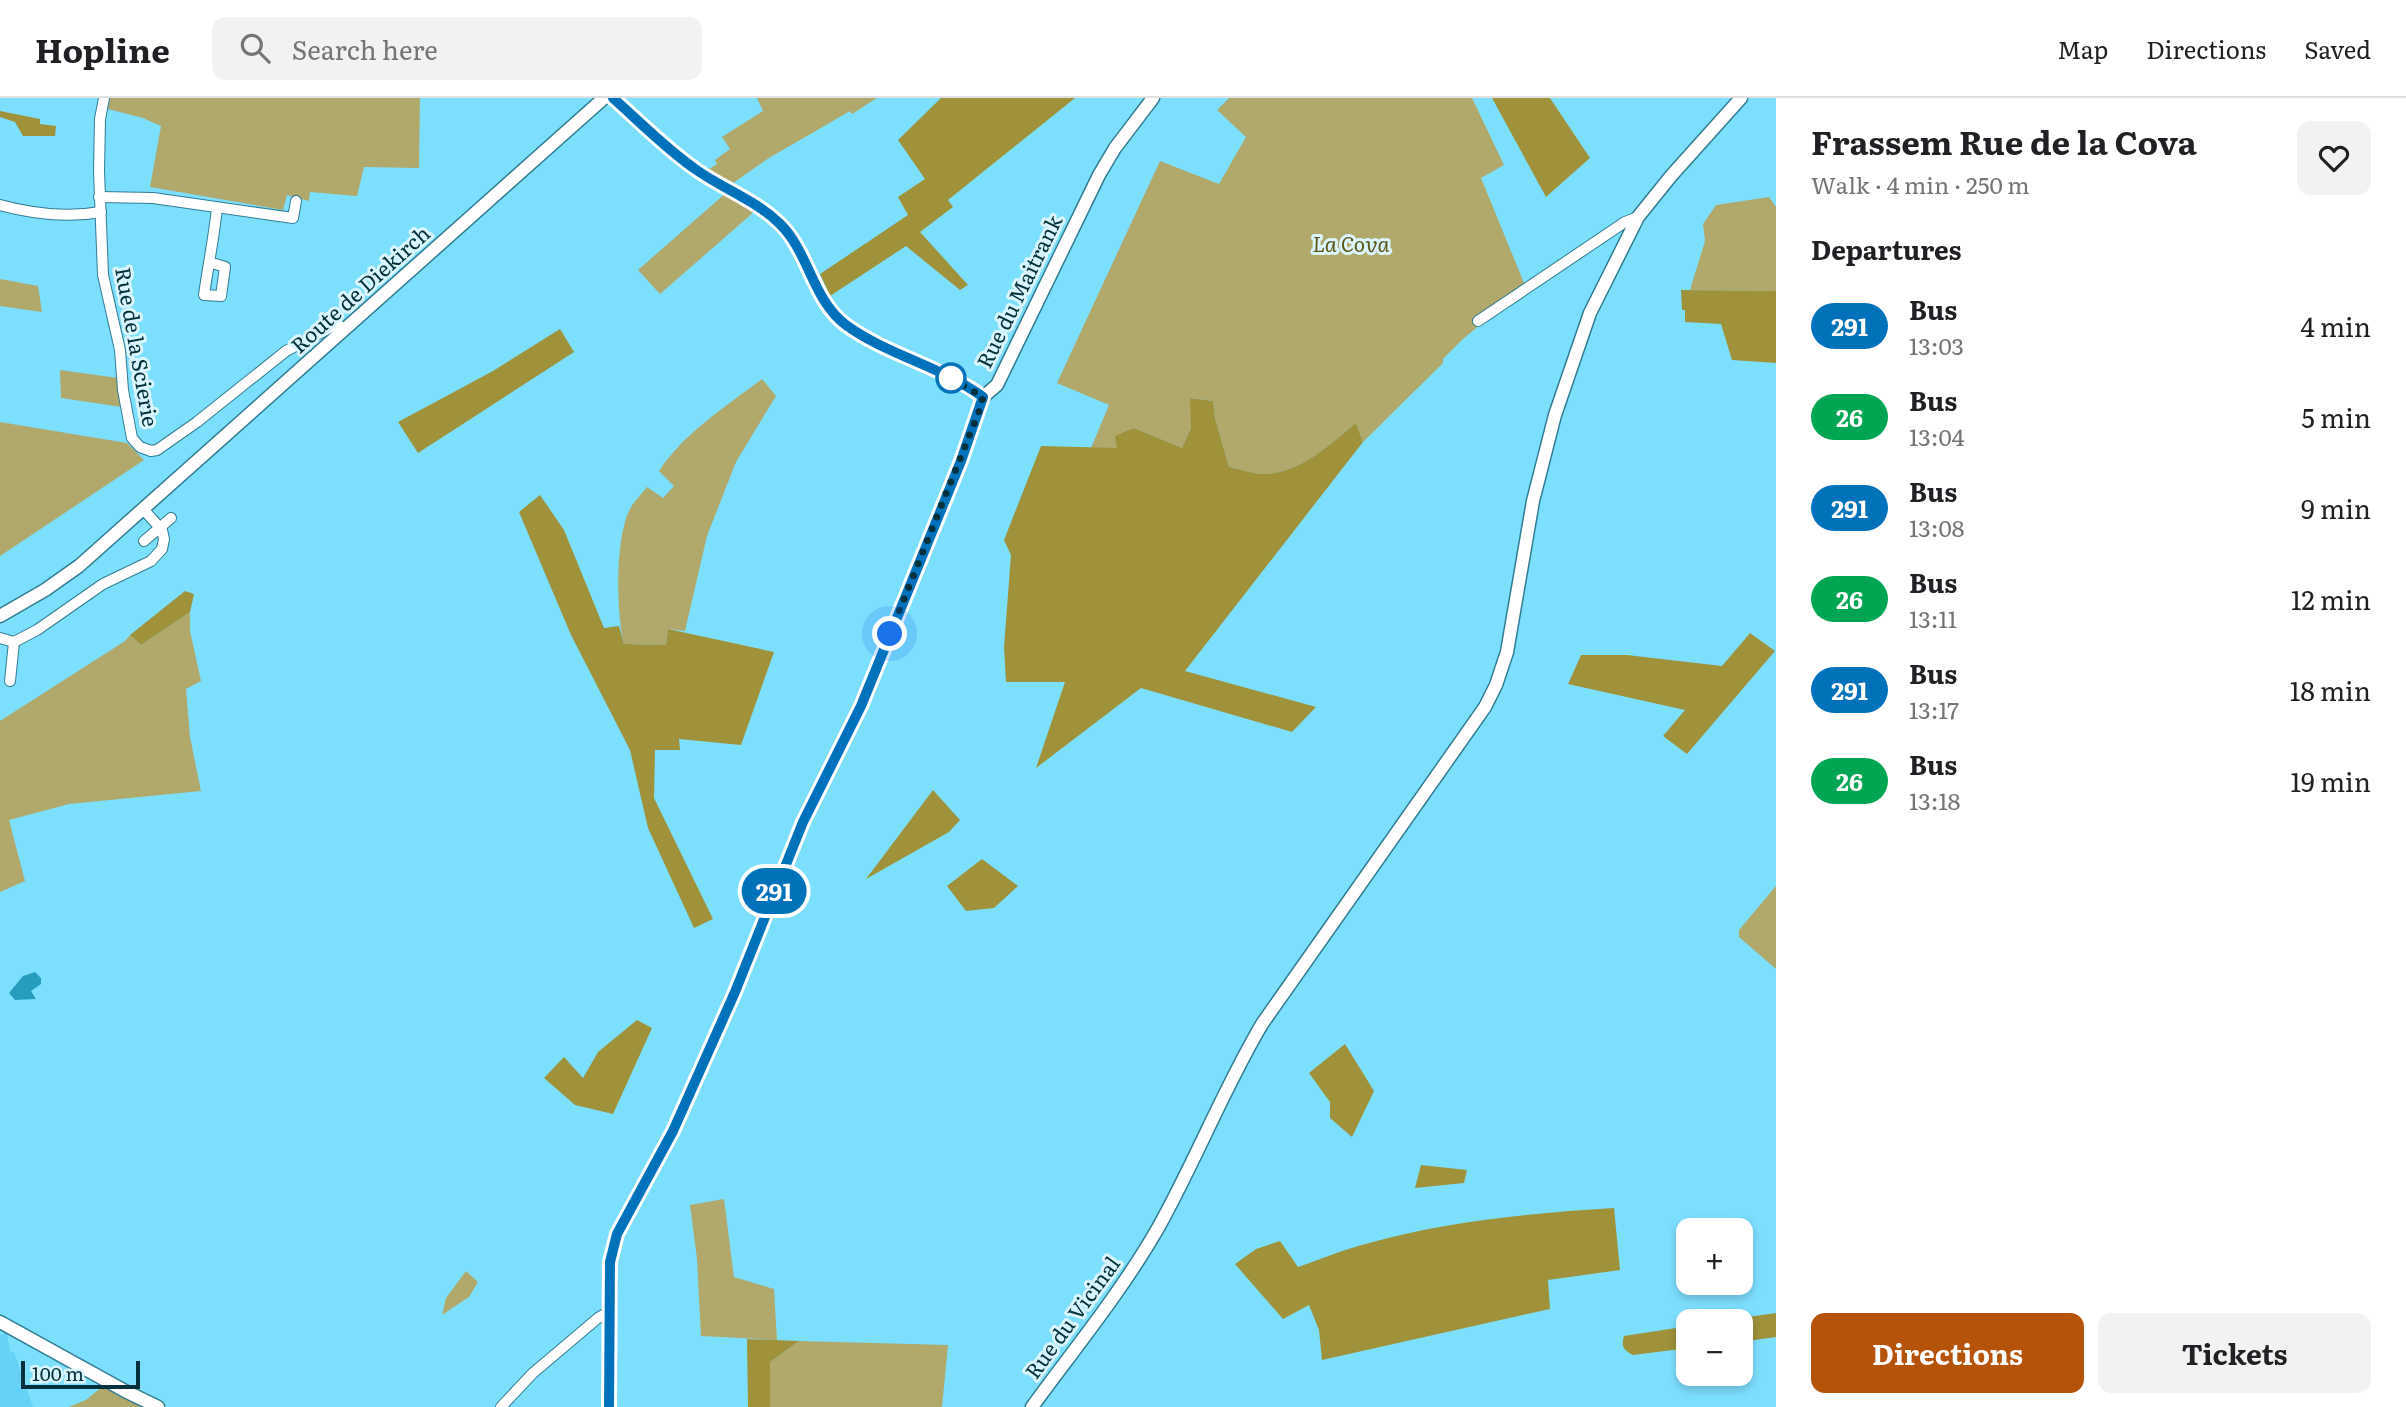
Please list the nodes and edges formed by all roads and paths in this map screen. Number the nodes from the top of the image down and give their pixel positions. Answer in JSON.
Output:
{"nodes":[{"id":1,"x":104,"y":98,"type":"edge"},
{"id":2,"x":604,"y":98,"type":"edge"},
{"id":3,"x":613,"y":98,"type":"edge"},
{"id":4,"x":1153,"y":98,"type":"edge"},
{"id":5,"x":1741,"y":98,"type":"edge"},
{"id":6,"x":99,"y":197,"type":"junction"},
{"id":7,"x":296,"y":201,"type":"dead end"},
{"id":8,"x":0,"y":205,"type":"edge"},
{"id":9,"x":217,"y":208,"type":"junction"},
{"id":10,"x":101,"y":212,"type":"junction"},
{"id":11,"x":1638,"y":217,"type":"junction"},
{"id":12,"x":209,"y":262,"type":"dead end"},
{"id":13,"x":1478,"y":321,"type":"dead end"},
{"id":14,"x":345,"y":329,"type":"junction"},
{"id":15,"x":983,"y":397,"type":"junction"},
{"id":16,"x":143,"y":509,"type":"junction"},
{"id":17,"x":171,"y":518,"type":"dead end"},
{"id":18,"x":159,"y":526,"type":"junction"},
{"id":19,"x":144,"y":541,"type":"dead end"},
{"id":20,"x":0,"y":616,"type":"edge"},
{"id":21,"x":0,"y":638,"type":"edge"},
{"id":22,"x":14,"y":642,"type":"junction"},
{"id":23,"x":10,"y":681,"type":"dead end"},
{"id":24,"x":610,"y":1311,"type":"junction"},
{"id":25,"x":0,"y":1322,"type":"edge"},
{"id":26,"x":158,"y":1407,"type":"edge"},
{"id":27,"x":501,"y":1407,"type":"edge"},
{"id":28,"x":609,"y":1407,"type":"edge"},
{"id":29,"x":1032,"y":1407,"type":"edge"}],
"edges":[{"from":1,"to":6,"type":"street"},
{"from":2,"to":14,"type":"street","name":"Route de Diekirch"},
{"from":3,"to":15,"type":"street"},
{"from":4,"to":15,"type":"street","name":"Rue du Maitrank"},
{"from":5,"to":11,"type":"street","name":"Rue du Vicinal"},
{"from":6,"to":9,"type":"street"},
{"from":6,"to":10,"type":"street"},
{"from":7,"to":9,"type":"street"},
{"from":8,"to":10,"type":"street"},
{"from":9,"to":12,"type":"street"},
{"from":10,"to":14,"type":"street","name":"Rue de la Scierie"},
{"from":11,"to":13,"type":"street"},
{"from":11,"to":29,"type":"street","name":"Rue du Vicinal"},
{"from":14,"to":16,"type":"street","name":"Route de Diekirch"},
{"from":15,"to":24,"type":"street","name":"Rue du Maitrank"},
{"from":16,"to":18,"type":"street"},
{"from":16,"to":20,"type":"street","name":"Route de Diekirch"},
{"from":17,"to":18,"type":"street"},
{"from":18,"to":19,"type":"street"},
{"from":18,"to":22,"type":"street"},
{"from":21,"to":22,"type":"street"},
{"from":22,"to":23,"type":"street"},
{"from":24,"to":27,"type":"street"},
{"from":24,"to":28,"type":"street","name":"Rue du Maitrank"},
{"from":25,"to":26,"type":"street"}]}
